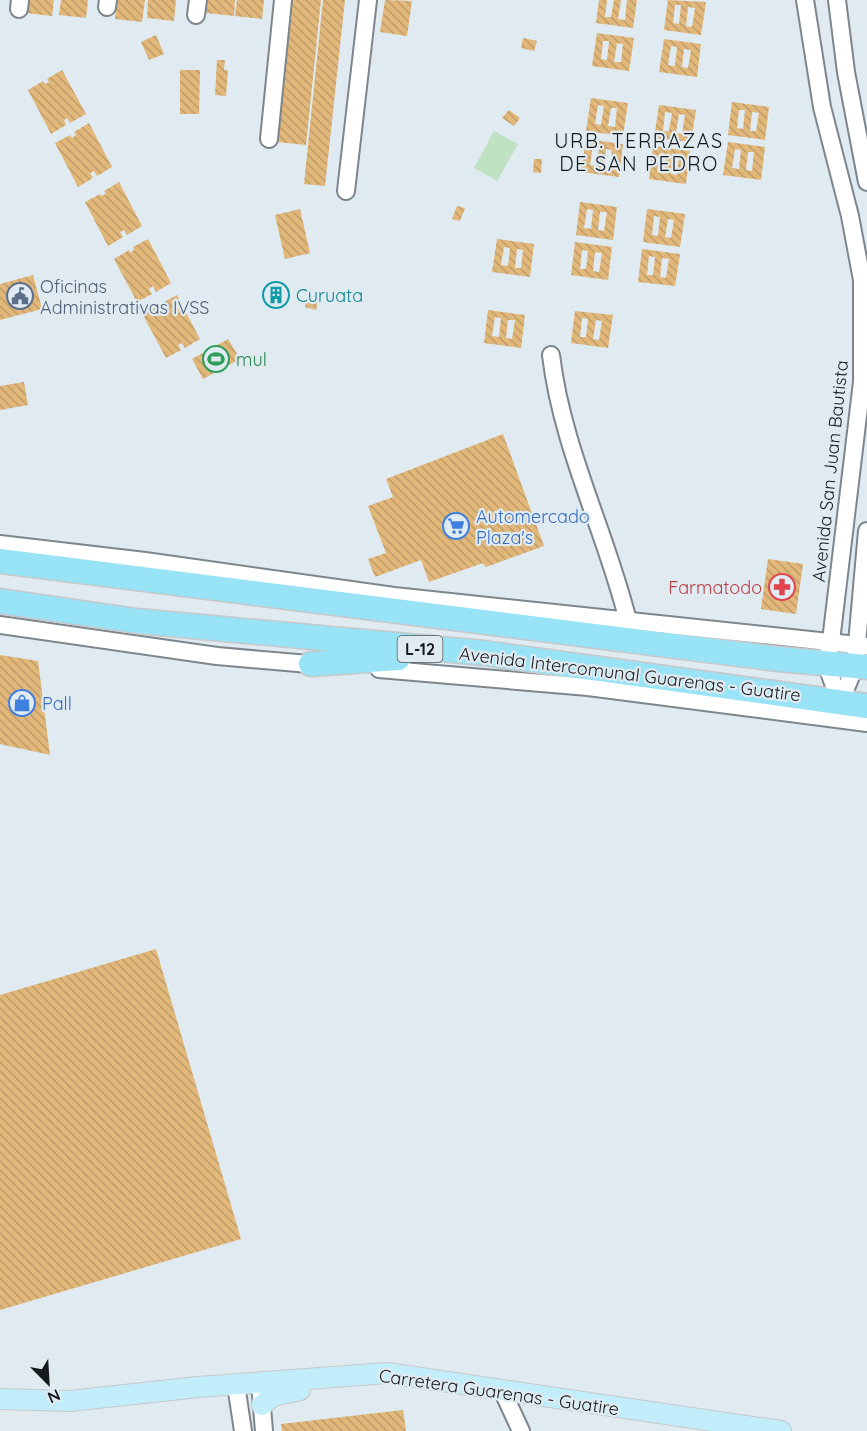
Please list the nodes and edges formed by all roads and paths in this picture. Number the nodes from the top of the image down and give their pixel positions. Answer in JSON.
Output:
{"nodes":[{"id":1,"x":283,"y":0,"type":"edge"},
{"id":2,"x":368,"y":0,"type":"edge"},
{"id":3,"x":805,"y":0,"type":"edge"},
{"id":4,"x":837,"y":0,"type":"edge"},
{"id":5,"x":269,"y":139,"type":"dead end"},
{"id":6,"x":867,"y":182,"type":"edge"},
{"id":7,"x":346,"y":191,"type":"dead end"},
{"id":8,"x":551,"y":356,"type":"dead end"},
{"id":9,"x":867,"y":531,"type":"edge"},
{"id":10,"x":0,"y":544,"type":"edge"},
{"id":11,"x":0,"y":561,"type":"edge"},
{"id":12,"x":0,"y":601,"type":"edge"},
{"id":13,"x":628,"y":621,"type":"junction"},
{"id":14,"x":0,"y":625,"type":"edge"},
{"id":15,"x":829,"y":652,"type":"junction"},
{"id":16,"x":484,"y":653,"type":"junction"},
{"id":17,"x":861,"y":656,"type":"edge"},
{"id":18,"x":311,"y":664,"type":"junction"},
{"id":19,"x":840,"y":702,"type":"junction"},
{"id":20,"x":867,"y":706,"type":"edge"},
{"id":21,"x":867,"y":723,"type":"edge"},
{"id":22,"x":332,"y":1377,"type":"junction"},
{"id":23,"x":260,"y":1383,"type":"junction"},
{"id":24,"x":236,"y":1385,"type":"junction"},
{"id":25,"x":502,"y":1390,"type":"junction"},
{"id":26,"x":0,"y":1399,"type":"edge"},
{"id":27,"x":262,"y":1405,"type":"junction"},
{"id":28,"x":243,"y":1431,"type":"edge"},
{"id":29,"x":264,"y":1431,"type":"edge"},
{"id":30,"x":521,"y":1431,"type":"edge"},
{"id":31,"x":781,"y":1431,"type":"edge"}],
"edges":[{"from":1,"to":5,"type":"street"},
{"from":2,"to":7,"type":"street"},
{"from":3,"to":15,"type":"street","name":"Avenida San Juan Bautista"},
{"from":4,"to":6,"type":"street"},
{"from":8,"to":13,"type":"street"},
{"from":9,"to":17,"type":"street"},
{"from":10,"to":13,"type":"street","name":"Avenida Intercomunal Guarenas - Guatire","number":"L-12"},
{"from":11,"to":15,"type":"highway","name":"Avenida Intercomunal Guarenas - Guatire","number":"L-12"},
{"from":12,"to":16,"type":"highway","name":"Avenida Intercomunal Guarenas - Guatire","number":"L-12"},
{"from":13,"to":15,"type":"street","name":"Avenida Intercomunal Guarenas - Guatire","number":"L-12"},
{"from":14,"to":18,"type":"street","name":"Avenida Intercomunal Guarenas - Guatire","number":"L-12"},
{"from":15,"to":17,"type":"highway","name":"Avenida Intercomunal Guarenas - Guatire","number":"L-12"},
{"from":15,"to":19,"type":"street","name":"Avenida San Juan Bautista"},
{"from":16,"to":18,"type":"highway"},
{"from":16,"to":19,"type":"highway","name":"Avenida Intercomunal Guarenas - Guatire","number":"L-12"},
{"from":17,"to":19,"type":"street"},
{"from":18,"to":21,"type":"street","name":"Avenida Intercomunal Guarenas - Guatire","number":"L-12"},
{"from":19,"to":20,"type":"highway","name":"Avenida Intercomunal Guarenas - Guatire","number":"L-12"},
{"from":22,"to":23,"type":"main road","name":"Carretera Guarenas - Guatire"},
{"from":22,"to":25,"type":"main road","name":"Carretera Guarenas - Guatire"},
{"from":22,"to":27,"type":"main road"},
{"from":23,"to":24,"type":"main road","name":"Carretera Guarenas - Guatire"},
{"from":23,"to":27,"type":"street"},
{"from":24,"to":26,"type":"main road","name":"Carretera Guarenas - Guatire"},
{"from":24,"to":28,"type":"street"},
{"from":25,"to":30,"type":"street"},
{"from":25,"to":31,"type":"main road","name":"Carretera Guarenas - Guatire"},
{"from":27,"to":29,"type":"street"}]}
